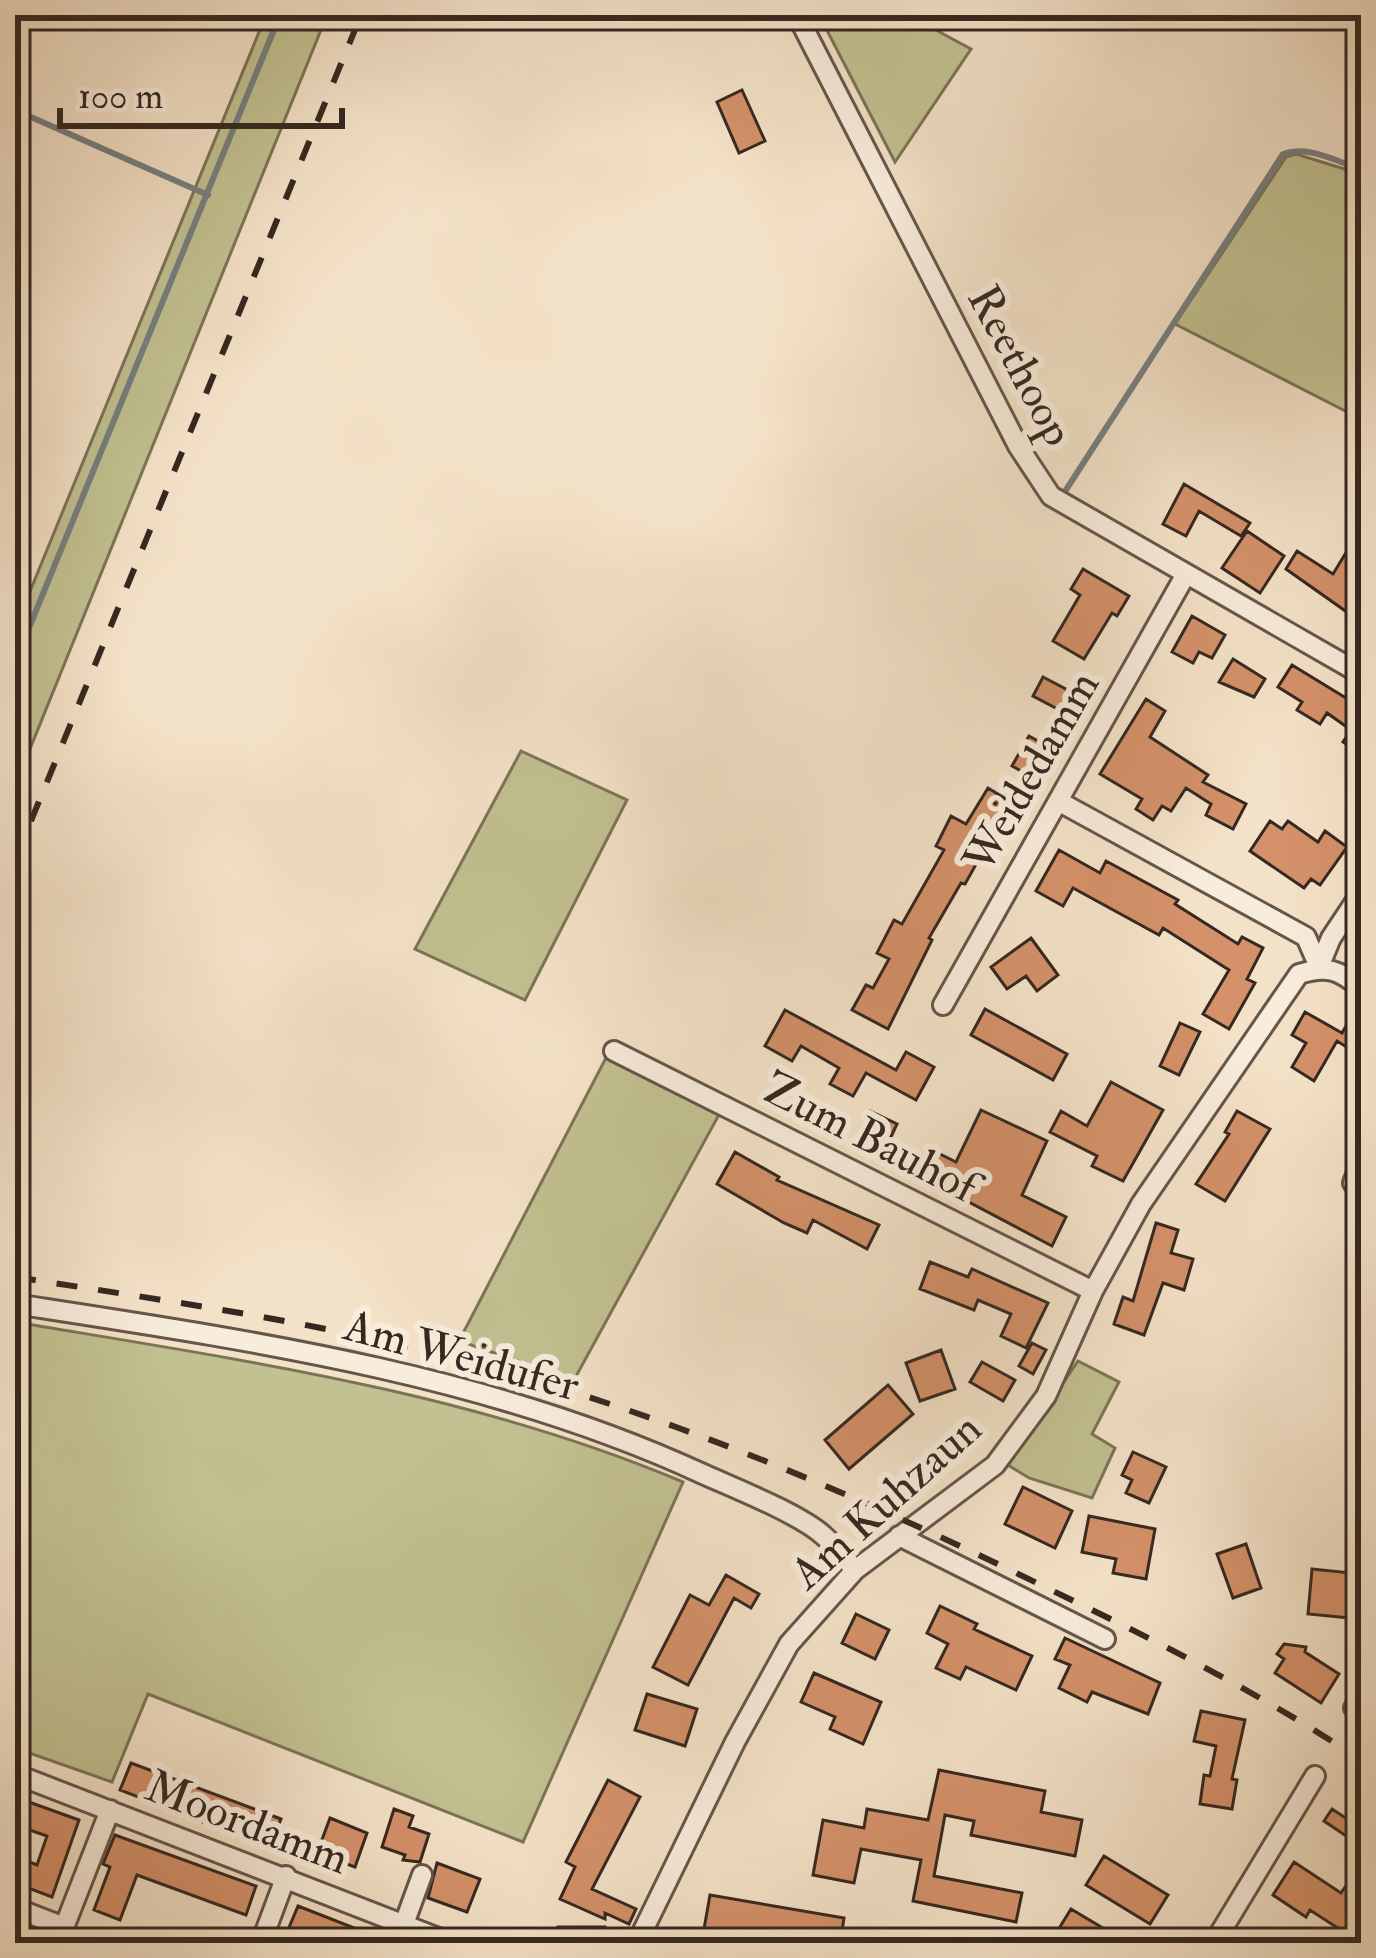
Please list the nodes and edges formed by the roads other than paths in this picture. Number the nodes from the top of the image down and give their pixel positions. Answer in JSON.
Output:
{"nodes":[{"id":1,"x":797,"y":15,"type":"edge"},
{"id":2,"x":1186,"y":574,"type":"junction"},
{"id":3,"x":1361,"y":674,"type":"edge"},
{"id":4,"x":1058,"y":801,"type":"junction"},
{"id":5,"x":1361,"y":893,"type":"edge"},
{"id":6,"x":1319,"y":968,"type":"junction"},
{"id":7,"x":1361,"y":988,"type":"edge"},
{"id":8,"x":943,"y":1006,"type":"dead end"},
{"id":9,"x":614,"y":1051,"type":"dead end"},
{"id":10,"x":1361,"y":1162,"type":"edge"},
{"id":11,"x":1353,"y":1183,"type":"dead end"},
{"id":12,"x":1093,"y":1291,"type":"junction"},
{"id":13,"x":15,"y":1304,"type":"edge"},
{"id":14,"x":899,"y":1536,"type":"junction"},
{"id":15,"x":855,"y":1570,"type":"junction"},
{"id":16,"x":1105,"y":1639,"type":"dead end"},
{"id":17,"x":15,"y":1774,"type":"edge"},
{"id":18,"x":1315,"y":1776,"type":"dead end"},
{"id":19,"x":110,"y":1810,"type":"junction"},
{"id":20,"x":422,"y":1875,"type":"dead end"},
{"id":21,"x":286,"y":1876,"type":"junction"},
{"id":22,"x":15,"y":1908,"type":"edge"},
{"id":23,"x":404,"y":1924,"type":"junction"},
{"id":24,"x":61,"y":1935,"type":"edge"},
{"id":25,"x":261,"y":1943,"type":"edge"},
{"id":26,"x":451,"y":1943,"type":"edge"},
{"id":27,"x":637,"y":1943,"type":"edge"},
{"id":28,"x":1214,"y":1943,"type":"edge"}],
"edges":[{"from":1,"to":2,"type":"street","name":"Reethoop"},
{"from":2,"to":3,"type":"street","name":"Reethoop"},
{"from":2,"to":4,"type":"street","name":"Weidedamm"},
{"from":4,"to":6,"type":"street"},
{"from":4,"to":8,"type":"street","name":"Weidedamm"},
{"from":5,"to":6,"type":"street","name":"Am Kuhzaun"},
{"from":6,"to":7,"type":"street"},
{"from":6,"to":12,"type":"street","name":"Am Kuhzaun"},
{"from":9,"to":12,"type":"street","name":"Zum Bauhof"},
{"from":10,"to":11,"type":"street"},
{"from":12,"to":14,"type":"street","name":"Am Kuhzaun"},
{"from":13,"to":15,"type":"street","name":"Am Weidufer"},
{"from":14,"to":15,"type":"street","name":"Am Kuhzaun"},
{"from":14,"to":16,"type":"street"},
{"from":15,"to":27,"type":"street","name":"Am Kuhzaun"},
{"from":17,"to":19,"type":"street","name":"Moordamm"},
{"from":18,"to":28,"type":"street"},
{"from":19,"to":21,"type":"street","name":"Moordamm"},
{"from":19,"to":24,"type":"street"},
{"from":20,"to":23,"type":"street"},
{"from":21,"to":23,"type":"street","name":"Moordamm"},
{"from":21,"to":25,"type":"street"},
{"from":22,"to":24,"type":"street"},
{"from":23,"to":26,"type":"street","name":"Moordamm"}]}
